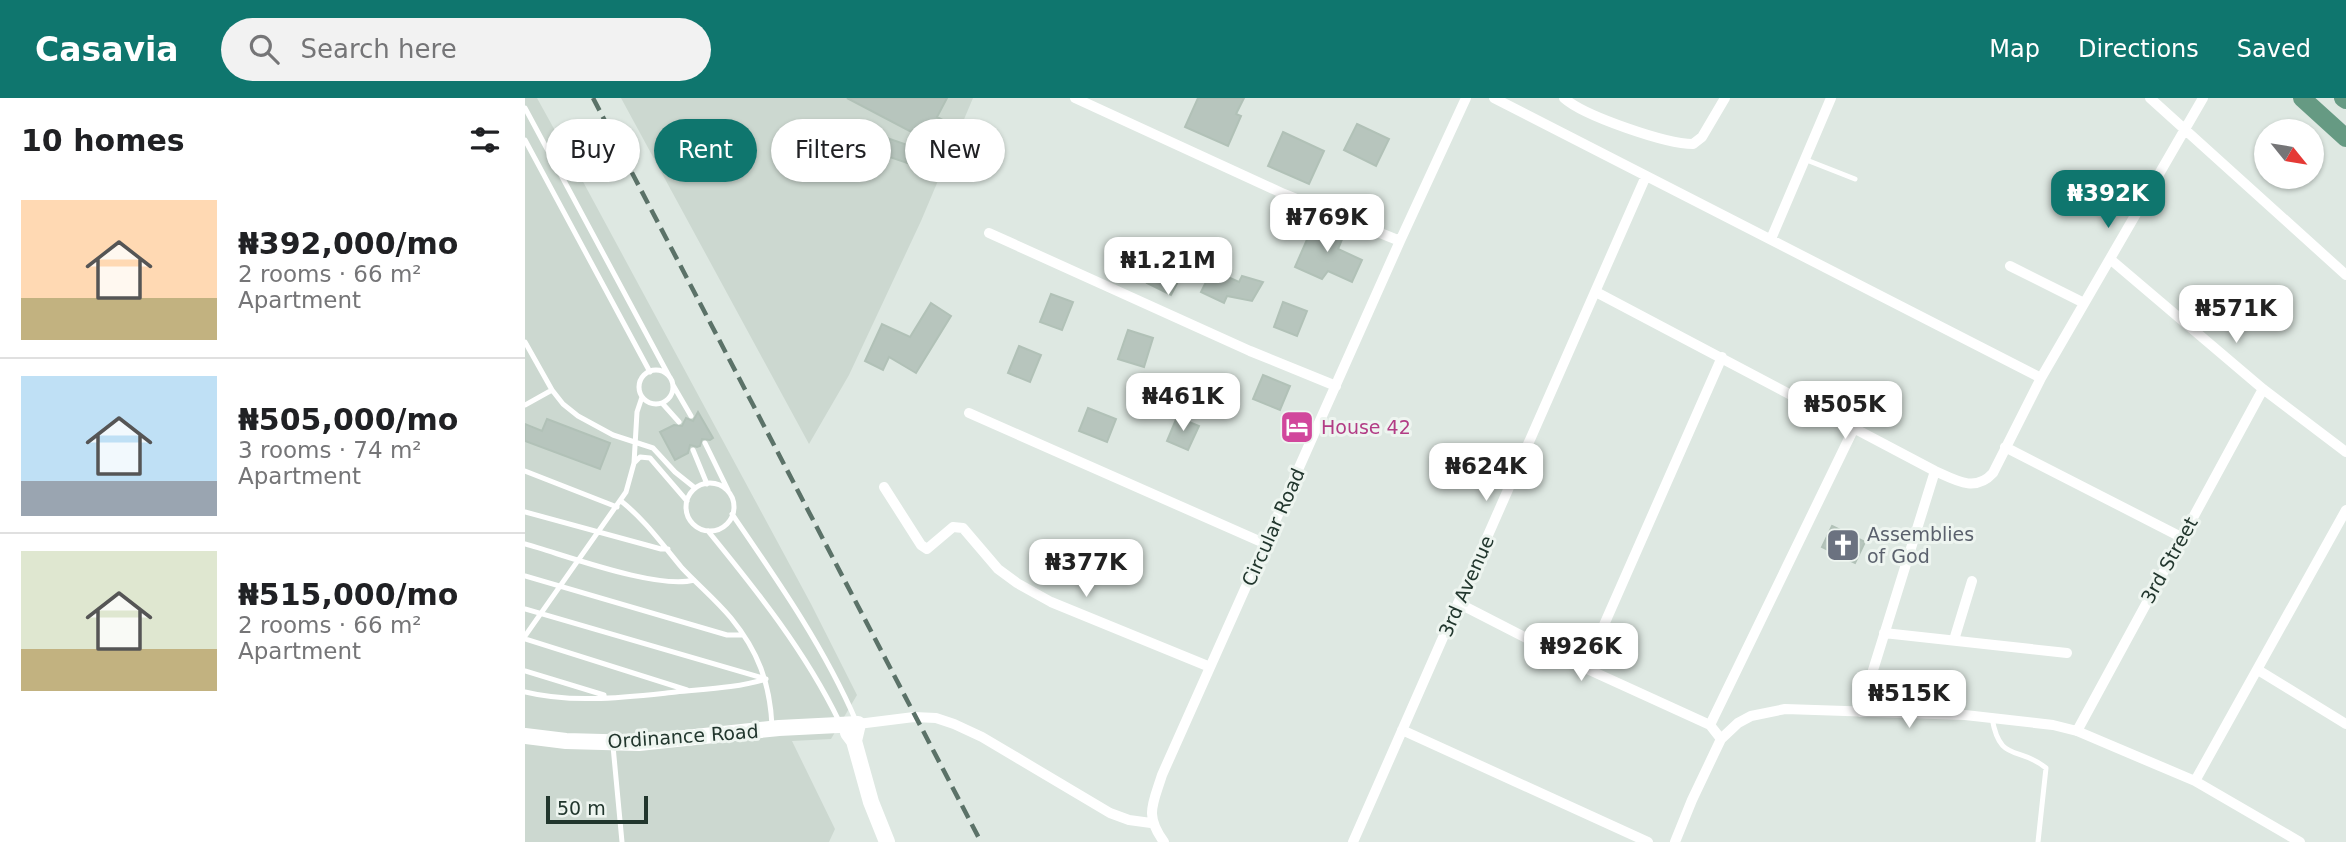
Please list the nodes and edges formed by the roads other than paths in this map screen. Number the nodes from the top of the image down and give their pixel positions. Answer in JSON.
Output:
{"nodes":[{"id":1,"x":1075,"y":98,"type":"edge"},
{"id":2,"x":1466,"y":98,"type":"edge"},
{"id":3,"x":1494,"y":98,"type":"edge"},
{"id":4,"x":1564,"y":98,"type":"edge"},
{"id":5,"x":1725,"y":98,"type":"edge"},
{"id":6,"x":1831,"y":98,"type":"edge"},
{"id":7,"x":2150,"y":98,"type":"edge"},
{"id":8,"x":2203,"y":98,"type":"edge"},
{"id":9,"x":2302,"y":98,"type":"edge"},
{"id":10,"x":525,"y":107,"type":"edge"},
{"id":11,"x":2184,"y":129,"type":"junction"},
{"id":12,"x":2344,"y":132,"type":"edge"},
{"id":13,"x":525,"y":140,"type":"edge"},
{"id":14,"x":1804,"y":159,"type":"junction"},
{"id":15,"x":1646,"y":176,"type":"junction"},
{"id":16,"x":1855,"y":179,"type":"dead end"},
{"id":17,"x":989,"y":233,"type":"dead end"},
{"id":18,"x":1770,"y":239,"type":"junction"},
{"id":19,"x":1400,"y":241,"type":"junction"},
{"id":20,"x":2110,"y":259,"type":"junction"},
{"id":21,"x":2010,"y":266,"type":"dead end"},
{"id":22,"x":2346,"y":275,"type":"edge"},
{"id":23,"x":1597,"y":292,"type":"junction"},
{"id":24,"x":2084,"y":303,"type":"junction"},
{"id":25,"x":525,"y":342,"type":"edge"},
{"id":26,"x":1722,"y":358,"type":"junction"},
{"id":27,"x":650,"y":372,"type":"junction"},
{"id":28,"x":669,"y":376,"type":"junction"},
{"id":29,"x":2041,"y":378,"type":"junction"},
{"id":30,"x":673,"y":385,"type":"junction"},
{"id":31,"x":1336,"y":386,"type":"junction"},
{"id":32,"x":2263,"y":389,"type":"junction"},
{"id":33,"x":552,"y":390,"type":"junction"},
{"id":34,"x":642,"y":397,"type":"junction"},
{"id":35,"x":662,"y":403,"type":"junction"},
{"id":36,"x":525,"y":405,"type":"edge"},
{"id":37,"x":969,"y":413,"type":"dead end"},
{"id":38,"x":691,"y":416,"type":"dead end"},
{"id":39,"x":679,"y":422,"type":"dead end"},
{"id":40,"x":1854,"y":428,"type":"junction"},
{"id":41,"x":636,"y":442,"type":"junction"},
{"id":42,"x":705,"y":443,"type":"dead end"},
{"id":43,"x":2005,"y":447,"type":"junction"},
{"id":44,"x":693,"y":450,"type":"dead end"},
{"id":45,"x":2346,"y":452,"type":"edge"},
{"id":46,"x":634,"y":463,"type":"junction"},
{"id":47,"x":525,"y":471,"type":"edge"},
{"id":48,"x":1935,"y":471,"type":"junction"},
{"id":49,"x":707,"y":484,"type":"junction"},
{"id":50,"x":884,"y":487,"type":"dead end"},
{"id":51,"x":695,"y":488,"type":"junction"},
{"id":52,"x":729,"y":493,"type":"junction"},
{"id":53,"x":621,"y":501,"type":"junction"},
{"id":54,"x":687,"y":501,"type":"junction"},
{"id":55,"x":617,"y":507,"type":"junction"},
{"id":56,"x":2346,"y":510,"type":"edge"},
{"id":57,"x":525,"y":512,"type":"edge"},
{"id":58,"x":733,"y":514,"type":"junction"},
{"id":59,"x":708,"y":531,"type":"junction"},
{"id":60,"x":599,"y":533,"type":"junction"},
{"id":61,"x":2181,"y":537,"type":"junction"},
{"id":62,"x":525,"y":544,"type":"edge"},
{"id":63,"x":1266,"y":544,"type":"junction"},
{"id":64,"x":667,"y":549,"type":"junction"},
{"id":65,"x":579,"y":559,"type":"junction"},
{"id":66,"x":525,"y":576,"type":"edge"},
{"id":67,"x":694,"y":580,"type":"junction"},
{"id":68,"x":1972,"y":581,"type":"dead end"},
{"id":69,"x":560,"y":586,"type":"junction"},
{"id":70,"x":1458,"y":603,"type":"junction"},
{"id":71,"x":525,"y":609,"type":"edge"},
{"id":72,"x":541,"y":614,"type":"junction"},
{"id":73,"x":1884,"y":633,"type":"junction"},
{"id":74,"x":743,"y":635,"type":"junction"},
{"id":75,"x":525,"y":638,"type":"edge"},
{"id":76,"x":1954,"y":640,"type":"junction"},
{"id":77,"x":2067,"y":653,"type":"dead end"},
{"id":78,"x":1210,"y":667,"type":"junction"},
{"id":79,"x":1585,"y":668,"type":"junction"},
{"id":80,"x":2258,"y":670,"type":"junction"},
{"id":81,"x":525,"y":671,"type":"edge"},
{"id":82,"x":766,"y":678,"type":"junction"},
{"id":83,"x":690,"y":691,"type":"junction"},
{"id":84,"x":525,"y":692,"type":"edge"},
{"id":85,"x":610,"y":698,"type":"junction"},
{"id":86,"x":1860,"y":712,"type":"junction"},
{"id":87,"x":1992,"y":718,"type":"junction"},
{"id":88,"x":850,"y":724,"type":"junction"},
{"id":89,"x":2346,"y":724,"type":"edge"},
{"id":90,"x":1710,"y":725,"type":"junction"},
{"id":91,"x":772,"y":729,"type":"junction"},
{"id":92,"x":1402,"y":730,"type":"junction"},
{"id":93,"x":2077,"y":731,"type":"junction"},
{"id":94,"x":525,"y":736,"type":"edge"},
{"id":95,"x":1721,"y":739,"type":"junction"},
{"id":96,"x":613,"y":743,"type":"junction"},
{"id":97,"x":2195,"y":781,"type":"junction"},
{"id":98,"x":1151,"y":823,"type":"junction"},
{"id":99,"x":622,"y":842,"type":"edge"},
{"id":100,"x":887,"y":842,"type":"edge"},
{"id":101,"x":1164,"y":842,"type":"edge"},
{"id":102,"x":1353,"y":842,"type":"edge"},
{"id":103,"x":1648,"y":842,"type":"edge"},
{"id":104,"x":1675,"y":842,"type":"edge"},
{"id":105,"x":2038,"y":842,"type":"edge"},
{"id":106,"x":2300,"y":842,"type":"edge"}],
"edges":[{"from":1,"to":19,"type":"street"},
{"from":2,"to":19,"type":"street","name":"Circular Road"},
{"from":3,"to":15,"type":"street"},
{"from":4,"to":5,"type":"street"},
{"from":6,"to":14,"type":"street"},
{"from":7,"to":11,"type":"street"},
{"from":8,"to":11,"type":"street"},
{"from":9,"to":12,"type":"main road"},
{"from":10,"to":28,"type":"lane"},
{"from":11,"to":20,"type":"street"},
{"from":11,"to":22,"type":"street"},
{"from":13,"to":27,"type":"lane"},
{"from":14,"to":16,"type":"lane"},
{"from":14,"to":18,"type":"street"},
{"from":15,"to":18,"type":"street"},
{"from":15,"to":23,"type":"street","name":"3rd Avenue"},
{"from":17,"to":31,"type":"street"},
{"from":18,"to":29,"type":"street"},
{"from":19,"to":31,"type":"street","name":"Circular Road"},
{"from":20,"to":24,"type":"street"},
{"from":20,"to":32,"type":"street"},
{"from":21,"to":24,"type":"street"},
{"from":23,"to":26,"type":"street"},
{"from":23,"to":70,"type":"street","name":"3rd Avenue"},
{"from":24,"to":29,"type":"street"},
{"from":25,"to":33,"type":"lane"},
{"from":26,"to":40,"type":"street"},
{"from":26,"to":79,"type":"street"},
{"from":27,"to":28,"type":"lane"},
{"from":27,"to":34,"type":"lane"},
{"from":28,"to":30,"type":"lane"},
{"from":29,"to":43,"type":"street"},
{"from":30,"to":35,"type":"lane"},
{"from":30,"to":38,"type":"lane"},
{"from":31,"to":63,"type":"street","name":"Circular Road"},
{"from":32,"to":45,"type":"street"},
{"from":32,"to":61,"type":"street","name":"3rd Street"},
{"from":33,"to":36,"type":"lane"},
{"from":33,"to":41,"type":"lane"},
{"from":34,"to":35,"type":"lane"},
{"from":34,"to":41,"type":"lane"},
{"from":35,"to":39,"type":"lane"},
{"from":37,"to":63,"type":"street"},
{"from":40,"to":48,"type":"street"},
{"from":40,"to":90,"type":"street"},
{"from":41,"to":46,"type":"lane"},
{"from":41,"to":51,"type":"lane"},
{"from":42,"to":52,"type":"lane"},
{"from":43,"to":48,"type":"street"},
{"from":43,"to":61,"type":"street"},
{"from":44,"to":49,"type":"lane"},
{"from":46,"to":53,"type":"lane"},
{"from":46,"to":54,"type":"lane"},
{"from":47,"to":55,"type":"lane"},
{"from":48,"to":73,"type":"street"},
{"from":49,"to":51,"type":"lane"},
{"from":49,"to":52,"type":"lane"},
{"from":50,"to":78,"type":"street"},
{"from":51,"to":54,"type":"lane"},
{"from":52,"to":58,"type":"lane"},
{"from":53,"to":55,"type":"lane"},
{"from":53,"to":64,"type":"lane"},
{"from":54,"to":59,"type":"lane"},
{"from":55,"to":60,"type":"lane"},
{"from":56,"to":80,"type":"street"},
{"from":57,"to":60,"type":"lane"},
{"from":58,"to":59,"type":"lane"},
{"from":58,"to":88,"type":"lane"},
{"from":59,"to":88,"type":"lane"},
{"from":60,"to":64,"type":"lane"},
{"from":60,"to":65,"type":"lane"},
{"from":61,"to":93,"type":"street","name":"3rd Street"},
{"from":62,"to":65,"type":"lane"},
{"from":63,"to":78,"type":"street","name":"Circular Road"},
{"from":64,"to":67,"type":"lane"},
{"from":65,"to":67,"type":"lane"},
{"from":65,"to":69,"type":"lane"},
{"from":66,"to":69,"type":"lane"},
{"from":67,"to":74,"type":"lane"},
{"from":68,"to":76,"type":"street"},
{"from":69,"to":72,"type":"lane"},
{"from":69,"to":74,"type":"lane"},
{"from":70,"to":79,"type":"street"},
{"from":70,"to":92,"type":"street","name":"3rd Avenue"},
{"from":71,"to":72,"type":"lane"},
{"from":72,"to":75,"type":"lane"},
{"from":72,"to":82,"type":"lane"},
{"from":73,"to":76,"type":"street"},
{"from":73,"to":86,"type":"street"},
{"from":74,"to":82,"type":"lane"},
{"from":75,"to":83,"type":"lane"},
{"from":76,"to":77,"type":"street"},
{"from":78,"to":98,"type":"street","name":"Circular Road"},
{"from":79,"to":90,"type":"street"},
{"from":80,"to":89,"type":"street"},
{"from":80,"to":97,"type":"street"},
{"from":81,"to":85,"type":"lane"},
{"from":82,"to":83,"type":"lane"},
{"from":82,"to":91,"type":"lane"},
{"from":83,"to":85,"type":"lane"},
{"from":84,"to":85,"type":"lane"},
{"from":86,"to":87,"type":"street"},
{"from":86,"to":95,"type":"street"},
{"from":87,"to":93,"type":"street"},
{"from":87,"to":105,"type":"lane"},
{"from":88,"to":91,"type":"street","name":"Ordinance Road"},
{"from":88,"to":98,"type":"street"},
{"from":88,"to":100,"type":"street"},
{"from":90,"to":95,"type":"street"},
{"from":91,"to":96,"type":"street","name":"Ordinance Road"},
{"from":92,"to":102,"type":"street","name":"3rd Avenue"},
{"from":92,"to":103,"type":"street"},
{"from":93,"to":97,"type":"street"},
{"from":94,"to":96,"type":"street","name":"Ordinance Road"},
{"from":95,"to":104,"type":"street"},
{"from":96,"to":99,"type":"lane"},
{"from":97,"to":106,"type":"street"},
{"from":98,"to":101,"type":"street"}]}
